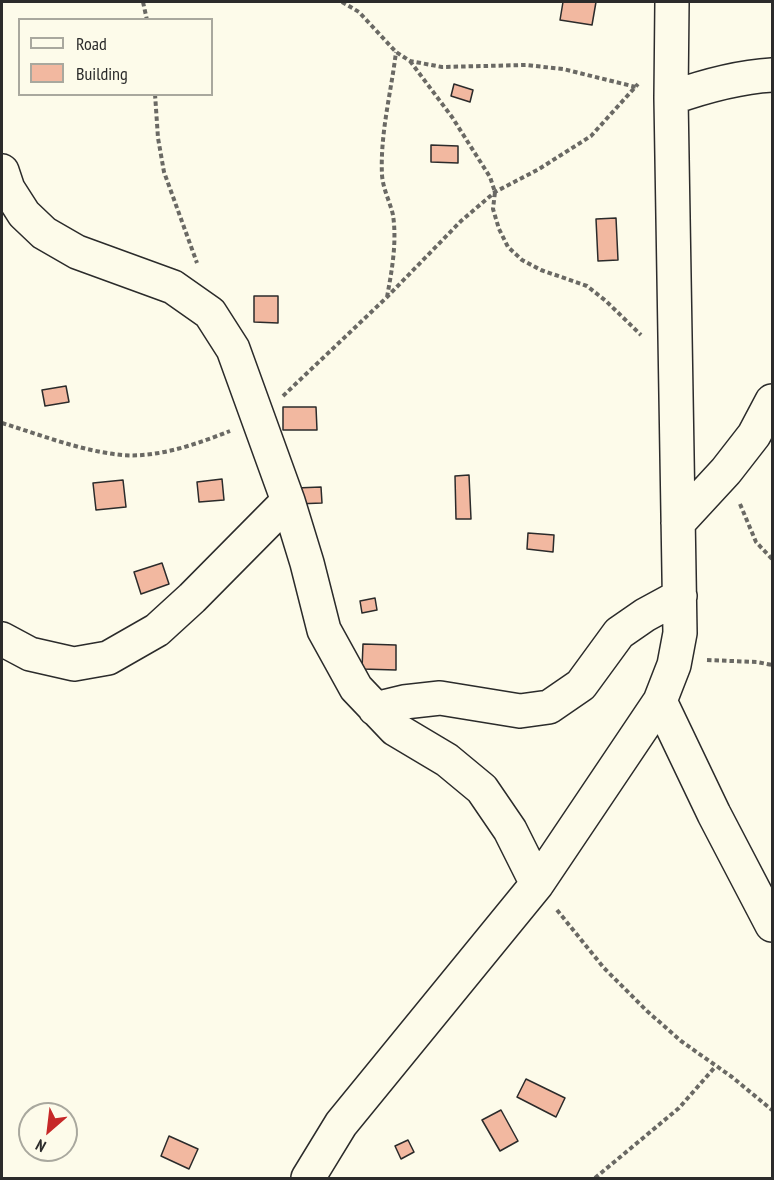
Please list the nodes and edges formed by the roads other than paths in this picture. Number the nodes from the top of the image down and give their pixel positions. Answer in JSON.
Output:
{"nodes":[{"id":1,"x":672,"y":2,"type":"edge"},
{"id":2,"x":772,"y":75,"type":"edge"},
{"id":3,"x":671,"y":98,"type":"junction"},
{"id":4,"x":2,"y":171,"type":"edge"},
{"id":5,"x":772,"y":401,"type":"edge"},
{"id":6,"x":763,"y":431,"type":"edge"},
{"id":7,"x":288,"y":501,"type":"junction"},
{"id":8,"x":678,"y":524,"type":"junction"},
{"id":9,"x":680,"y":596,"type":"junction"},
{"id":10,"x":2,"y":639,"type":"edge"},
{"id":11,"x":660,"y":701,"type":"junction"},
{"id":12,"x":375,"y":709,"type":"junction"},
{"id":13,"x":537,"y":885,"type":"junction"},
{"id":14,"x":772,"y":925,"type":"edge"},
{"id":15,"x":308,"y":1179,"type":"edge"}],
"edges":[{"from":1,"to":3,"type":"street"},
{"from":2,"to":3,"type":"street"},
{"from":3,"to":8,"type":"street"},
{"from":4,"to":7,"type":"street"},
{"from":5,"to":6,"type":"street"},
{"from":6,"to":8,"type":"street"},
{"from":7,"to":10,"type":"street"},
{"from":7,"to":12,"type":"street"},
{"from":8,"to":9,"type":"street"},
{"from":9,"to":11,"type":"street"},
{"from":9,"to":12,"type":"street"},
{"from":11,"to":13,"type":"street"},
{"from":11,"to":14,"type":"street"},
{"from":12,"to":13,"type":"street"},
{"from":13,"to":15,"type":"street"}]}
